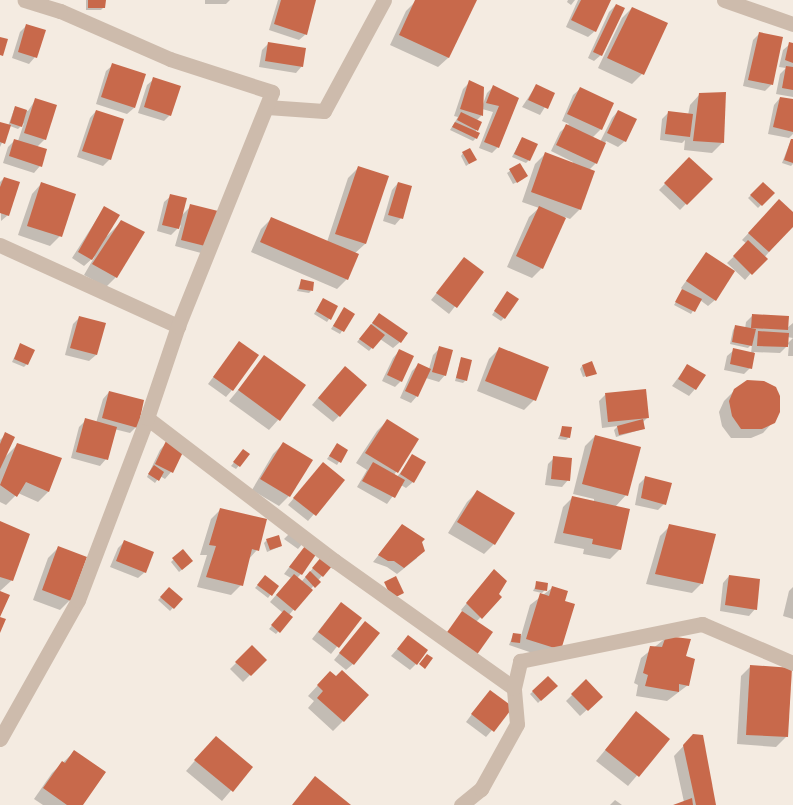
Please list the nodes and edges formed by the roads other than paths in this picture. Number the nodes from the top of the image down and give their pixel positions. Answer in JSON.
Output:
{"nodes":[{"id":1,"x":25,"y":0,"type":"edge"},
{"id":2,"x":384,"y":0,"type":"edge"},
{"id":3,"x":724,"y":0,"type":"edge"},
{"id":4,"x":793,"y":24,"type":"edge"},
{"id":5,"x":267,"y":107,"type":"junction"},
{"id":6,"x":0,"y":245,"type":"edge"},
{"id":7,"x":178,"y":326,"type":"junction"},
{"id":8,"x":147,"y":418,"type":"junction"},
{"id":9,"x":793,"y":663,"type":"edge"},
{"id":10,"x":514,"y":688,"type":"junction"},
{"id":11,"x":0,"y":739,"type":"edge"},
{"id":12,"x":461,"y":805,"type":"edge"}],
"edges":[{"from":1,"to":5,"type":"street"},
{"from":2,"to":5,"type":"street"},
{"from":3,"to":4,"type":"street"},
{"from":5,"to":7,"type":"street"},
{"from":6,"to":7,"type":"street"},
{"from":7,"to":8,"type":"street"},
{"from":8,"to":10,"type":"street"},
{"from":8,"to":11,"type":"street"},
{"from":9,"to":10,"type":"street"},
{"from":10,"to":12,"type":"street"}]}
